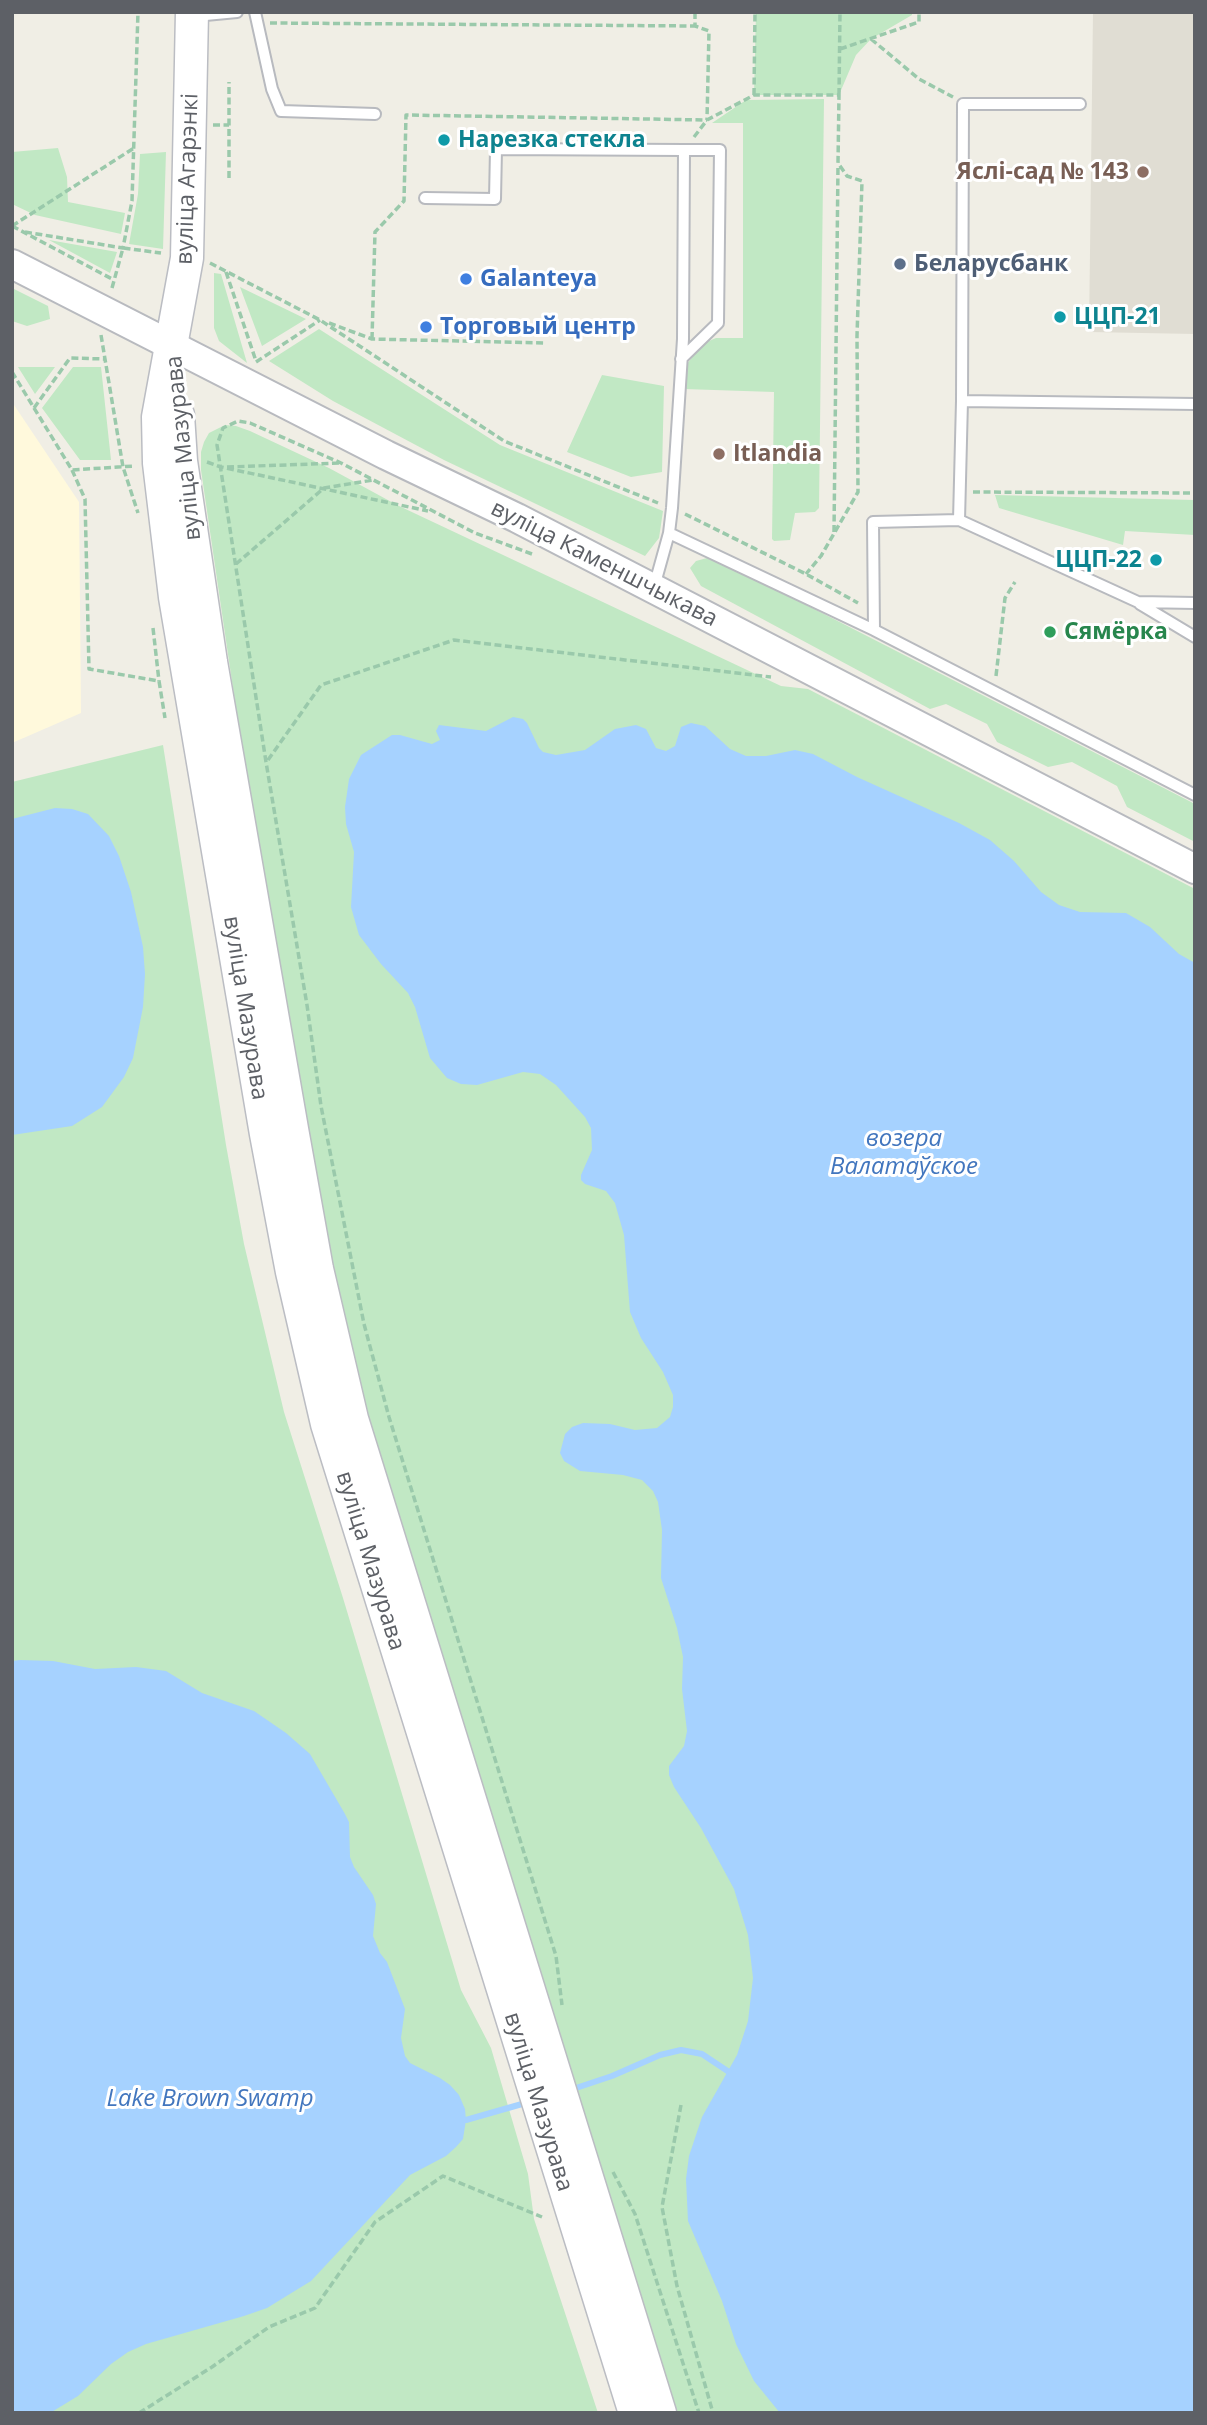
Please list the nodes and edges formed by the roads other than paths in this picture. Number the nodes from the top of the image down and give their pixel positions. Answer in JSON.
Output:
{"nodes":[{"id":1,"x":237,"y":12,"type":"edge"},
{"id":2,"x":192,"y":14,"type":"edge"},
{"id":3,"x":256,"y":18,"type":"edge"},
{"id":4,"x":1080,"y":104,"type":"dead end"},
{"id":5,"x":375,"y":114,"type":"dead end"},
{"id":6,"x":684,"y":150,"type":"junction"},
{"id":7,"x":425,"y":198,"type":"dead end"},
{"id":8,"x":12,"y":264,"type":"edge"},
{"id":9,"x":172,"y":344,"type":"junction"},
{"id":10,"x":681,"y":359,"type":"junction"},
{"id":11,"x":962,"y":401,"type":"junction"},
{"id":12,"x":1195,"y":404,"type":"edge"},
{"id":13,"x":959,"y":520,"type":"junction"},
{"id":14,"x":669,"y":533,"type":"junction"},
{"id":15,"x":653,"y":589,"type":"junction"},
{"id":16,"x":1138,"y":602,"type":"junction"},
{"id":17,"x":1195,"y":603,"type":"edge"},
{"id":18,"x":874,"y":629,"type":"junction"},
{"id":19,"x":1195,"y":637,"type":"edge"},
{"id":20,"x":1195,"y":795,"type":"edge"},
{"id":21,"x":1195,"y":869,"type":"edge"},
{"id":22,"x":582,"y":2161,"type":"junction"},
{"id":23,"x":635,"y":2413,"type":"edge"},
{"id":24,"x":660,"y":2413,"type":"edge"}],
"edges":[{"from":1,"to":2,"type":"lane"},
{"from":2,"to":9,"type":"main road","name":"вуліца Агарэнкі"},
{"from":3,"to":5,"type":"lane"},
{"from":4,"to":11,"type":"lane"},
{"from":6,"to":7,"type":"lane"},
{"from":6,"to":10,"type":"lane"},
{"from":6,"to":10,"type":"lane"},
{"from":8,"to":9,"type":"street","name":"вуліца Каменшчыкава"},
{"from":9,"to":15,"type":"street","name":"вуліца Каменшчыкава"},
{"from":9,"to":22,"type":"main road","name":"вуліца Мазурава"},
{"from":10,"to":14,"type":"lane"},
{"from":11,"to":12,"type":"lane"},
{"from":11,"to":13,"type":"lane"},
{"from":13,"to":16,"type":"lane"},
{"from":13,"to":18,"type":"lane"},
{"from":14,"to":15,"type":"lane"},
{"from":14,"to":18,"type":"lane"},
{"from":15,"to":21,"type":"street","name":"вуліца Каменшчыкава"},
{"from":16,"to":17,"type":"lane"},
{"from":16,"to":19,"type":"lane"},
{"from":18,"to":20,"type":"lane"},
{"from":22,"to":23,"type":"main road","name":"вуліца Мазурава"},
{"from":22,"to":24,"type":"main road","name":"вуліца Мазурава"}]}
